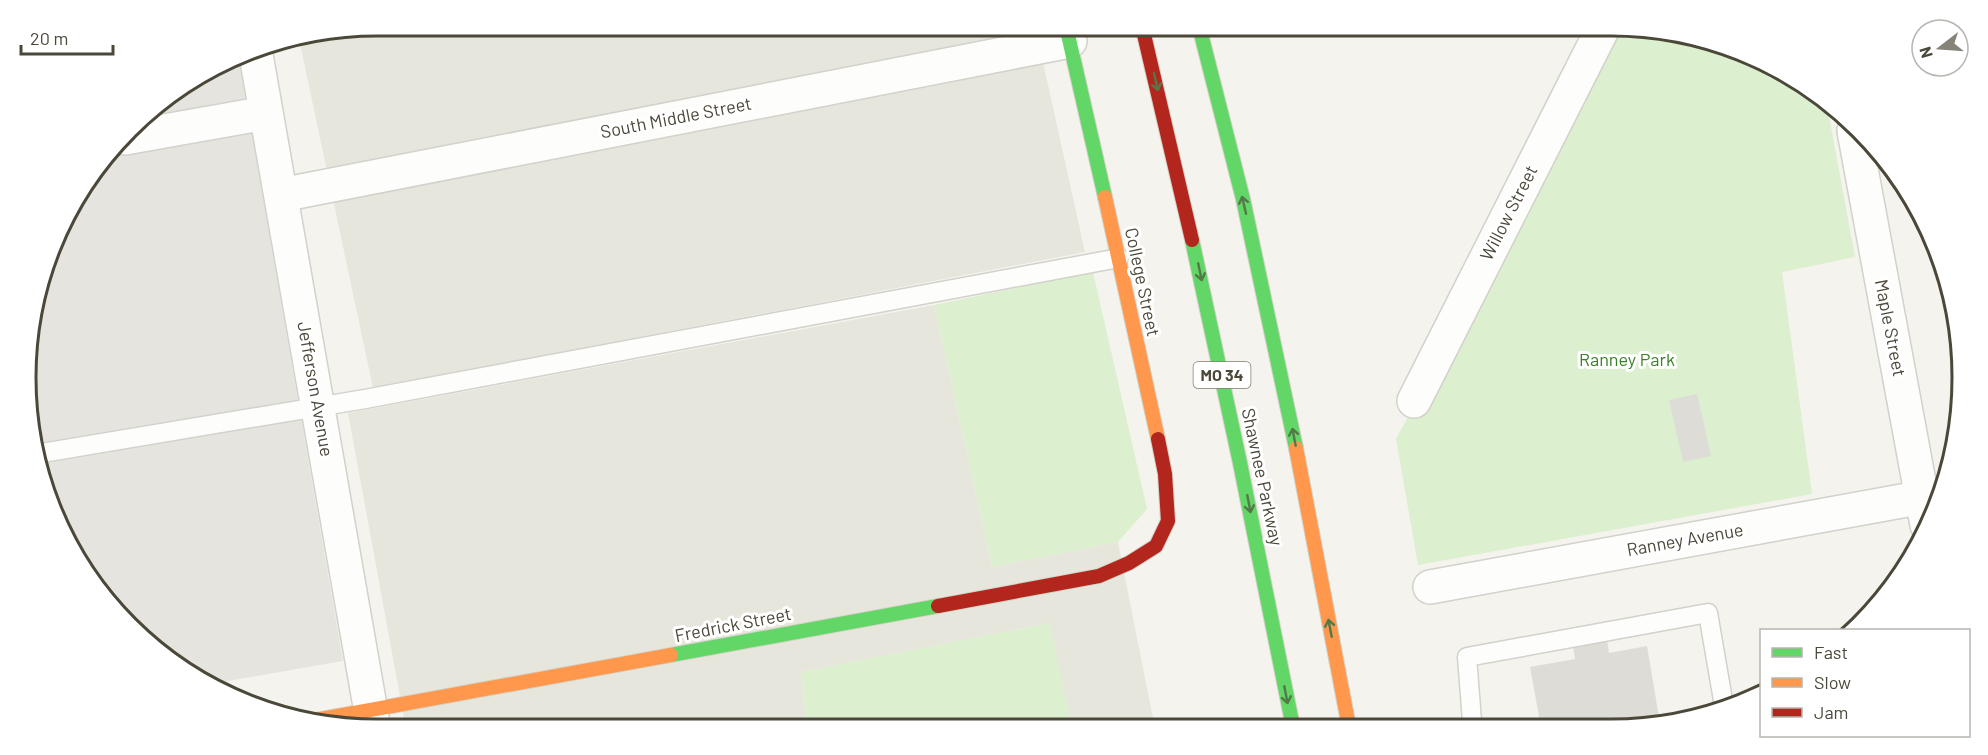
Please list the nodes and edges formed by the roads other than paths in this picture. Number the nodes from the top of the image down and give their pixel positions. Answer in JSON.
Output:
{"nodes":[{"id":1,"x":1053,"y":36,"type":"edge"},
{"id":2,"x":1069,"y":36,"type":"edge"},
{"id":3,"x":1144,"y":36,"type":"edge"},
{"id":4,"x":1202,"y":36,"type":"edge"},
{"id":5,"x":1599,"y":36,"type":"edge"},
{"id":6,"x":256,"y":58,"type":"edge"},
{"id":7,"x":266,"y":112,"type":"junction"},
{"id":8,"x":136,"y":136,"type":"edge"},
{"id":9,"x":1856,"y":140,"type":"edge"},
{"id":10,"x":281,"y":195,"type":"junction"},
{"id":11,"x":1119,"y":258,"type":"junction"},
{"id":12,"x":1414,"y":401,"type":"dead end"},
{"id":13,"x":318,"y":408,"type":"junction"},
{"id":14,"x":45,"y":453,"type":"edge"},
{"id":15,"x":1929,"y":500,"type":"edge"},
{"id":16,"x":1927,"y":505,"type":"edge"},
{"id":17,"x":1156,"y":546,"type":"joint"},
{"id":18,"x":1430,"y":587,"type":"dead end"},
{"id":19,"x":1723,"y":700,"type":"edge"},
{"id":20,"x":373,"y":719,"type":"edge"},
{"id":21,"x":378,"y":719,"type":"edge"},
{"id":22,"x":1291,"y":719,"type":"edge"},
{"id":23,"x":1347,"y":719,"type":"edge"},
{"id":24,"x":1472,"y":719,"type":"edge"}],
"edges":[{"from":1,"to":10,"type":"street","name":"South Middle Street"},
{"from":2,"to":11,"type":"main road","name":"College Street"},
{"from":3,"to":22,"type":"main road","name":"Shawnee Parkway","number":"MO 34","one_way":true},
{"from":23,"to":4,"type":"main road","name":"Shawnee Parkway","one_way":true},
{"from":5,"to":12,"type":"street","name":"Willow Street"},
{"from":6,"to":7,"type":"street","name":"Jefferson Avenue"},
{"from":7,"to":8,"type":"street"},
{"from":7,"to":10,"type":"street","name":"Jefferson Avenue"},
{"from":9,"to":15,"type":"street","name":"Maple Street"},
{"from":10,"to":13,"type":"street","name":"Jefferson Avenue"},
{"from":11,"to":13,"type":"lane"},
{"from":11,"to":17,"type":"main road","name":"College Street"},
{"from":13,"to":14,"type":"lane"},
{"from":13,"to":20,"type":"street","name":"Jefferson Avenue"},
{"from":16,"to":18,"type":"street","name":"Ranney Avenue"},
{"from":17,"to":21,"type":"main road","name":"Fredrick Street"},
{"from":19,"to":24,"type":"lane"}]}
